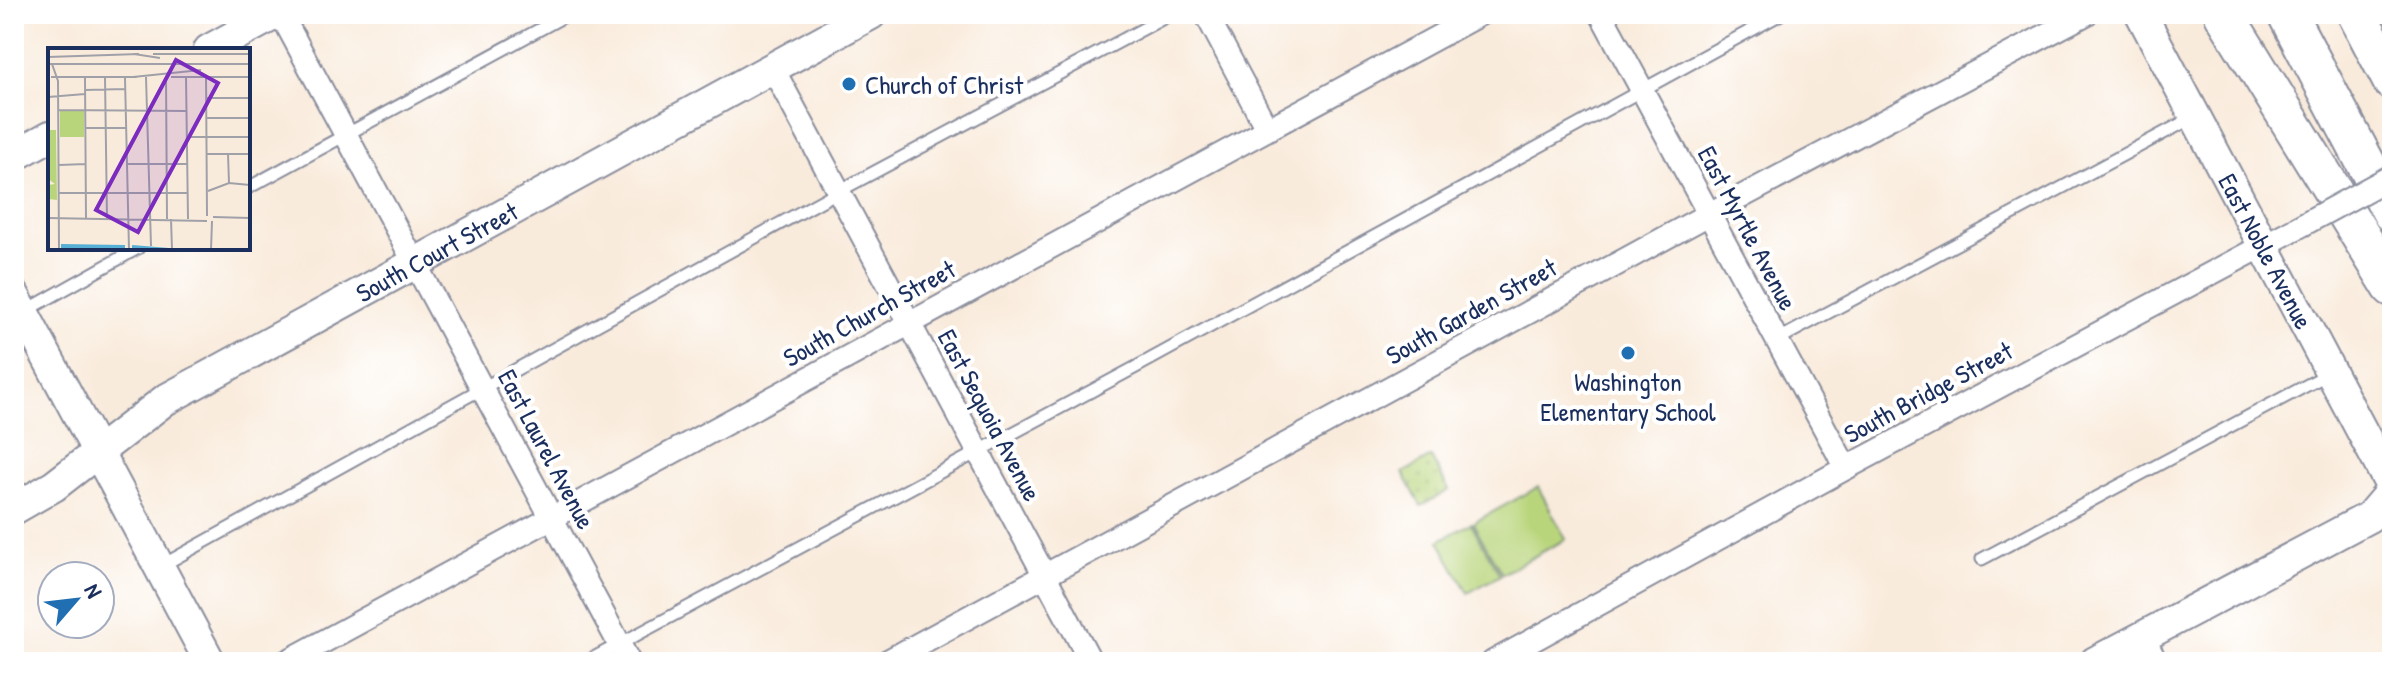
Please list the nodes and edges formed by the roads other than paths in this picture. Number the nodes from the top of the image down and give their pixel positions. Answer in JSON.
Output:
{"nodes":[{"id":1,"x":278,"y":14,"type":"edge"},
{"id":2,"x":568,"y":14,"type":"edge"},
{"id":3,"x":871,"y":14,"type":"edge"},
{"id":4,"x":1171,"y":14,"type":"edge"},
{"id":5,"x":1206,"y":14,"type":"edge"},
{"id":6,"x":1480,"y":14,"type":"edge"},
{"id":7,"x":1601,"y":14,"type":"edge"},
{"id":8,"x":1781,"y":14,"type":"edge"},
{"id":9,"x":2086,"y":14,"type":"edge"},
{"id":10,"x":2141,"y":14,"type":"edge"},
{"id":11,"x":2224,"y":14,"type":"edge"},
{"id":12,"x":2287,"y":14,"type":"edge"},
{"id":13,"x":2357,"y":14,"type":"edge"},
{"id":14,"x":213,"y":48,"type":"edge"},
{"id":15,"x":772,"y":67,"type":"junction"},
{"id":16,"x":2392,"y":81,"type":"edge"},
{"id":17,"x":1642,"y":89,"type":"junction"},
{"id":18,"x":2196,"y":115,"type":"junction"},
{"id":19,"x":1266,"y":127,"type":"junction"},
{"id":20,"x":346,"y":135,"type":"junction"},
{"id":21,"x":48,"y":137,"type":"edge"},
{"id":22,"x":14,"y":156,"type":"edge"},
{"id":23,"x":2392,"y":176,"type":"edge"},
{"id":24,"x":250,"y":187,"type":"edge"},
{"id":25,"x":839,"y":191,"type":"junction"},
{"id":26,"x":2392,"y":213,"type":"edge"},
{"id":27,"x":1709,"y":214,"type":"junction"},
{"id":28,"x":2266,"y":244,"type":"junction"},
{"id":29,"x":135,"y":250,"type":"edge"},
{"id":30,"x":414,"y":262,"type":"junction"},
{"id":31,"x":2392,"y":287,"type":"edge"},
{"id":32,"x":22,"y":323,"type":"edge"},
{"id":33,"x":909,"y":323,"type":"junction"},
{"id":34,"x":1777,"y":340,"type":"junction"},
{"id":35,"x":2332,"y":371,"type":"junction"},
{"id":36,"x":484,"y":390,"type":"junction"},
{"id":37,"x":978,"y":452,"type":"junction"},
{"id":38,"x":97,"y":454,"type":"junction"},
{"id":39,"x":1846,"y":468,"type":"junction"},
{"id":40,"x":2392,"y":489,"type":"edge"},
{"id":41,"x":14,"y":509,"type":"edge"},
{"id":42,"x":2380,"y":517,"type":"edge"},
{"id":43,"x":551,"y":518,"type":"junction"},
{"id":44,"x":1982,"y":559,"type":"dead end"},
{"id":45,"x":159,"y":568,"type":"junction"},
{"id":46,"x":1043,"y":575,"type":"junction"},
{"id":47,"x":2149,"y":649,"type":"edge"},
{"id":48,"x":625,"y":654,"type":"edge"},
{"id":49,"x":1520,"y":656,"type":"edge"},
{"id":50,"x":210,"y":662,"type":"edge"},
{"id":51,"x":286,"y":662,"type":"edge"},
{"id":52,"x":586,"y":662,"type":"edge"},
{"id":53,"x":886,"y":662,"type":"edge"},
{"id":54,"x":1091,"y":662,"type":"edge"},
{"id":55,"x":1493,"y":662,"type":"edge"},
{"id":56,"x":2095,"y":662,"type":"edge"}],
"edges":[{"from":1,"to":14,"type":"street"},
{"from":1,"to":20,"type":"street","name":"East Laurel Avenue"},
{"from":2,"to":20,"type":"lane"},
{"from":3,"to":15,"type":"street","name":"South Court Street"},
{"from":4,"to":25,"type":"lane"},
{"from":5,"to":19,"type":"street"},
{"from":6,"to":19,"type":"street","name":"South Church Street"},
{"from":7,"to":17,"type":"street","name":"East Myrtle Avenue"},
{"from":8,"to":17,"type":"lane"},
{"from":9,"to":27,"type":"street","name":"South Garden Street"},
{"from":10,"to":18,"type":"street","name":"East Noble Avenue"},
{"from":11,"to":31,"type":"highway"},
{"from":12,"to":26,"type":"highway"},
{"from":13,"to":16,"type":"highway"},
{"from":15,"to":25,"type":"street","name":"East Sequoia Avenue"},
{"from":15,"to":30,"type":"street","name":"South Court Street"},
{"from":17,"to":27,"type":"street","name":"East Myrtle Avenue"},
{"from":17,"to":37,"type":"lane"},
{"from":18,"to":28,"type":"street","name":"East Noble Avenue"},
{"from":18,"to":34,"type":"lane"},
{"from":19,"to":33,"type":"street","name":"South Church Street"},
{"from":20,"to":24,"type":"lane"},
{"from":20,"to":30,"type":"street","name":"East Laurel Avenue"},
{"from":21,"to":22,"type":"street"},
{"from":23,"to":28,"type":"street","name":"South Bridge Street","bridge":true},
{"from":25,"to":33,"type":"street","name":"East Sequoia Avenue"},
{"from":25,"to":36,"type":"lane"},
{"from":27,"to":34,"type":"street","name":"East Myrtle Avenue"},
{"from":27,"to":46,"type":"street","name":"South Garden Street"},
{"from":28,"to":35,"type":"street","name":"East Noble Avenue"},
{"from":28,"to":39,"type":"street","name":"South Bridge Street"},
{"from":29,"to":32,"type":"lane"},
{"from":30,"to":36,"type":"street","name":"East Laurel Avenue"},
{"from":30,"to":38,"type":"street","name":"South Court Street"},
{"from":32,"to":38,"type":"street"},
{"from":33,"to":37,"type":"street","name":"East Sequoia Avenue"},
{"from":33,"to":43,"type":"street","name":"South Church Street"},
{"from":34,"to":39,"type":"street","name":"East Myrtle Avenue"},
{"from":35,"to":40,"type":"street","name":"East Noble Avenue"},
{"from":35,"to":44,"type":"lane"},
{"from":36,"to":43,"type":"street","name":"East Laurel Avenue"},
{"from":36,"to":45,"type":"lane"},
{"from":37,"to":46,"type":"street","name":"East Sequoia Avenue"},
{"from":37,"to":48,"type":"lane"},
{"from":38,"to":41,"type":"street","name":"South Court Street"},
{"from":38,"to":45,"type":"street"},
{"from":39,"to":49,"type":"street","name":"South Bridge Street"},
{"from":40,"to":42,"type":"street"},
{"from":42,"to":47,"type":"street"},
{"from":43,"to":48,"type":"street","name":"East Laurel Avenue"},
{"from":43,"to":51,"type":"street","name":"South Church Street"},
{"from":45,"to":50,"type":"street"},
{"from":46,"to":53,"type":"street","name":"South Garden Street"},
{"from":46,"to":54,"type":"street","name":"East Sequoia Avenue"},
{"from":47,"to":56,"type":"street"},
{"from":48,"to":52,"type":"lane"},
{"from":49,"to":55,"type":"street","name":"South Bridge Street"}]}
